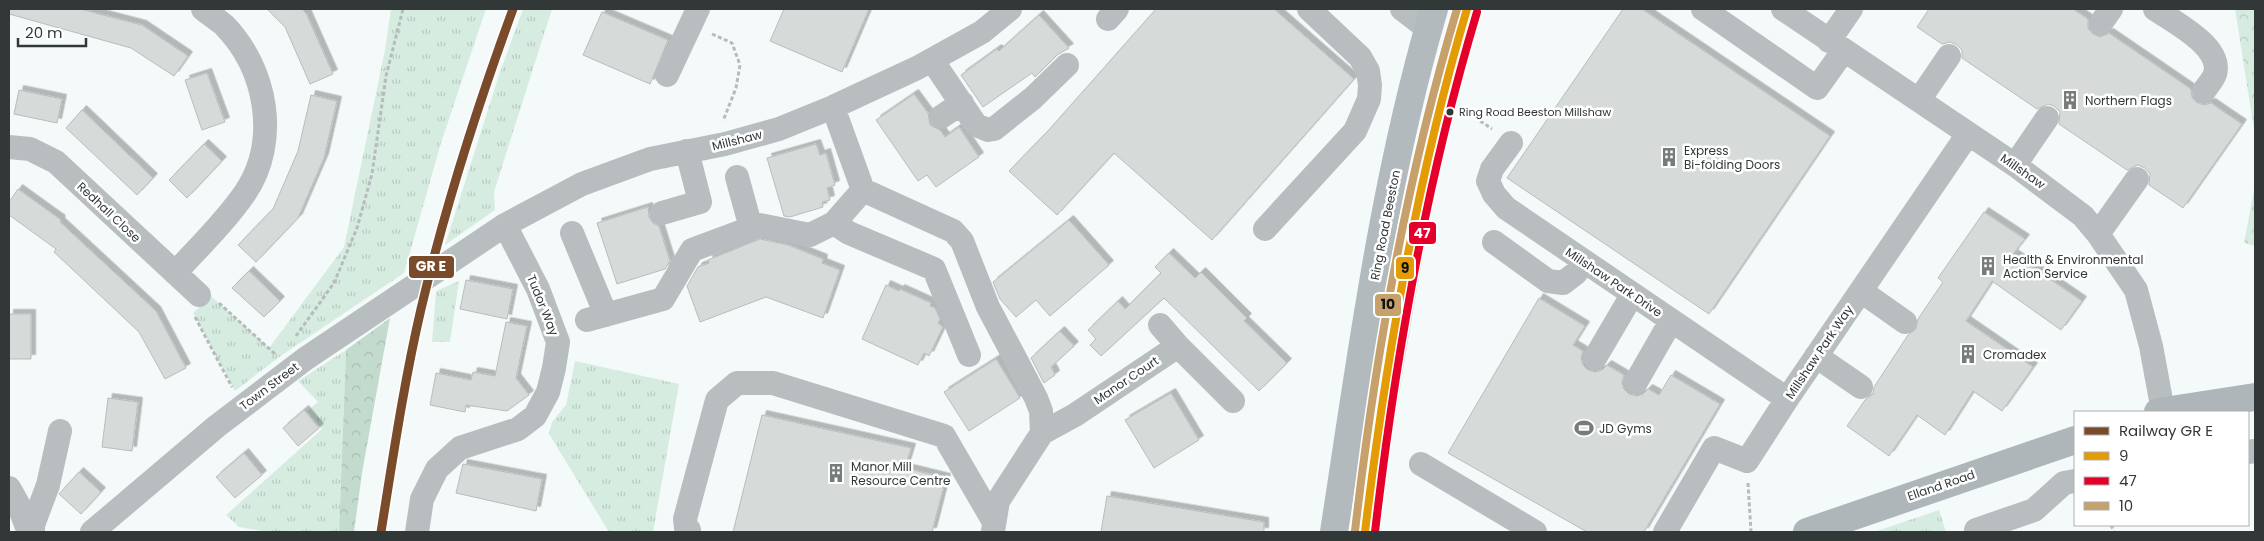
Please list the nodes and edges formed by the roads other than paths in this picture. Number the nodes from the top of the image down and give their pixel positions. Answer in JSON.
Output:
{"nodes":[{"id":1,"x":202,"y":9,"type":"edge"},
{"id":2,"x":1010,"y":9,"type":"edge"},
{"id":3,"x":1309,"y":9,"type":"edge"},
{"id":4,"x":1402,"y":9,"type":"edge"},
{"id":5,"x":1467,"y":9,"type":"edge"},
{"id":6,"x":1703,"y":9,"type":"edge"},
{"id":7,"x":1783,"y":9,"type":"edge"},
{"id":8,"x":1851,"y":9,"type":"edge"},
{"id":9,"x":2161,"y":12,"type":"edge"},
{"id":10,"x":694,"y":17,"type":"edge"},
{"id":11,"x":1431,"y":19,"type":"edge"},
{"id":12,"x":1837,"y":46,"type":"junction"},
{"id":13,"x":1949,"y":56,"type":"dead end"},
{"id":14,"x":932,"y":60,"type":"junction"},
{"id":15,"x":1067,"y":65,"type":"dead end"},
{"id":16,"x":667,"y":75,"type":"dead end"},
{"id":17,"x":2204,"y":91,"type":"dead end"},
{"id":18,"x":1919,"y":100,"type":"junction"},
{"id":19,"x":962,"y":103,"type":"junction"},
{"id":20,"x":833,"y":107,"type":"junction"},
{"id":21,"x":941,"y":117,"type":"dead end"},
{"id":22,"x":2047,"y":118,"type":"dead end"},
{"id":23,"x":1968,"y":134,"type":"junction"},
{"id":24,"x":1511,"y":143,"type":"road end"},
{"id":25,"x":9,"y":147,"type":"edge"},
{"id":26,"x":687,"y":151,"type":"junction"},
{"id":27,"x":2015,"y":165,"type":"junction"},
{"id":28,"x":737,"y":177,"type":"dead end"},
{"id":29,"x":2137,"y":179,"type":"dead end"},
{"id":30,"x":863,"y":190,"type":"junction"},
{"id":31,"x":662,"y":213,"type":"dead end"},
{"id":32,"x":834,"y":223,"type":"junction"},
{"id":33,"x":505,"y":225,"type":"junction"},
{"id":34,"x":751,"y":228,"type":"junction"},
{"id":35,"x":1265,"y":229,"type":"dead end"},
{"id":36,"x":572,"y":233,"type":"dead end"},
{"id":37,"x":2098,"y":234,"type":"junction"},
{"id":38,"x":1494,"y":242,"type":"dead end"},
{"id":39,"x":458,"y":255,"type":"joint"},
{"id":40,"x":1584,"y":262,"type":"junction"},
{"id":41,"x":175,"y":273,"type":"junction"},
{"id":42,"x":1861,"y":291,"type":"junction"},
{"id":43,"x":199,"y":295,"type":"road end"},
{"id":44,"x":1632,"y":295,"type":"junction"},
{"id":45,"x":1671,"y":321,"type":"junction"},
{"id":46,"x":1906,"y":322,"type":"dead end"},
{"id":47,"x":1160,"y":326,"type":"dead end"},
{"id":48,"x":1178,"y":346,"type":"junction"},
{"id":49,"x":969,"y":354,"type":"dead end"},
{"id":50,"x":1816,"y":356,"type":"junction"},
{"id":51,"x":1595,"y":358,"type":"dead end"},
{"id":52,"x":1636,"y":382,"type":"dead end"},
{"id":53,"x":1861,"y":387,"type":"dead end"},
{"id":54,"x":2255,"y":397,"type":"edge"},
{"id":55,"x":1787,"y":399,"type":"junction"},
{"id":56,"x":1233,"y":401,"type":"dead end"},
{"id":57,"x":2160,"y":411,"type":"edge"},
{"id":58,"x":2166,"y":411,"type":"edge"},
{"id":59,"x":60,"y":431,"type":"dead end"},
{"id":60,"x":1042,"y":433,"type":"junction"},
{"id":61,"x":2074,"y":440,"type":"edge"},
{"id":62,"x":1421,"y":464,"type":"dead end"},
{"id":63,"x":2074,"y":482,"type":"edge"},
{"id":64,"x":9,"y":488,"type":"edge"},
{"id":65,"x":993,"y":527,"type":"edge"},
{"id":66,"x":689,"y":530,"type":"dead end"},
{"id":67,"x":1976,"y":530,"type":"dead end"},
{"id":68,"x":31,"y":532,"type":"edge"},
{"id":69,"x":92,"y":532,"type":"edge"},
{"id":70,"x":417,"y":532,"type":"edge"},
{"id":71,"x":1334,"y":532,"type":"edge"},
{"id":72,"x":1365,"y":532,"type":"edge"},
{"id":73,"x":1535,"y":532,"type":"edge"},
{"id":74,"x":1665,"y":532,"type":"edge"},
{"id":75,"x":1807,"y":532,"type":"edge"}],
"edges":[{"from":1,"to":41,"type":"street"},
{"from":2,"to":14,"type":"street","name":"Millshaw"},
{"from":3,"to":35,"type":"street"},
{"from":4,"to":11,"type":"street"},
{"from":5,"to":72,"type":"highway"},
{"from":6,"to":12,"type":"street"},
{"from":7,"to":12,"type":"street","name":"Millshaw"},
{"from":8,"to":12,"type":"street"},
{"from":9,"to":17,"type":"street"},
{"from":10,"to":16,"type":"street"},
{"from":11,"to":71,"type":"highway","name":"Ring Road Beeston"},
{"from":12,"to":18,"type":"street","name":"Millshaw"},
{"from":13,"to":18,"type":"street"},
{"from":14,"to":19,"type":"street"},
{"from":14,"to":20,"type":"street","name":"Millshaw"},
{"from":15,"to":19,"type":"street"},
{"from":18,"to":23,"type":"street","name":"Millshaw"},
{"from":19,"to":21,"type":"street"},
{"from":20,"to":26,"type":"street","name":"Millshaw"},
{"from":20,"to":30,"type":"street"},
{"from":22,"to":27,"type":"street"},
{"from":23,"to":27,"type":"street","name":"Millshaw"},
{"from":23,"to":42,"type":"street","name":"Millshaw Park Way"},
{"from":24,"to":40,"type":"street","name":"Millshaw Park Drive"},
{"from":25,"to":41,"type":"street","name":"Redhall Close"},
{"from":26,"to":31,"type":"street"},
{"from":26,"to":33,"type":"street","name":"Millshaw"},
{"from":27,"to":37,"type":"street","name":"Millshaw"},
{"from":28,"to":34,"type":"street"},
{"from":29,"to":37,"type":"street"},
{"from":30,"to":32,"type":"street"},
{"from":30,"to":60,"type":"street"},
{"from":32,"to":34,"type":"street"},
{"from":32,"to":49,"type":"street"},
{"from":33,"to":39,"type":"street","name":"Millshaw"},
{"from":33,"to":70,"type":"street","name":"Tudor Way"},
{"from":34,"to":36,"type":"street"},
{"from":37,"to":57,"type":"street","name":"Millshaw"},
{"from":38,"to":40,"type":"street"},
{"from":39,"to":69,"type":"street","name":"Town Street"},
{"from":40,"to":44,"type":"street","name":"Millshaw Park Drive"},
{"from":41,"to":43,"type":"street","name":"Redhall Close"},
{"from":42,"to":46,"type":"street"},
{"from":42,"to":50,"type":"street","name":"Millshaw Park Way"},
{"from":44,"to":45,"type":"street","name":"Millshaw Park Drive"},
{"from":44,"to":51,"type":"street"},
{"from":45,"to":52,"type":"street"},
{"from":45,"to":55,"type":"street","name":"Millshaw Park Drive"},
{"from":47,"to":48,"type":"street"},
{"from":48,"to":56,"type":"street"},
{"from":48,"to":60,"type":"street","name":"Manor Court"},
{"from":50,"to":53,"type":"street"},
{"from":50,"to":55,"type":"street","name":"Millshaw Park Way"},
{"from":54,"to":58,"type":"main road"},
{"from":55,"to":74,"type":"street","name":"Millshaw Park Way"},
{"from":59,"to":68,"type":"street"},
{"from":60,"to":65,"type":"street"},
{"from":61,"to":75,"type":"main road","name":"Elland Road"},
{"from":62,"to":73,"type":"street"},
{"from":63,"to":67,"type":"street"},
{"from":64,"to":68,"type":"street"},
{"from":65,"to":66,"type":"street"}]}
